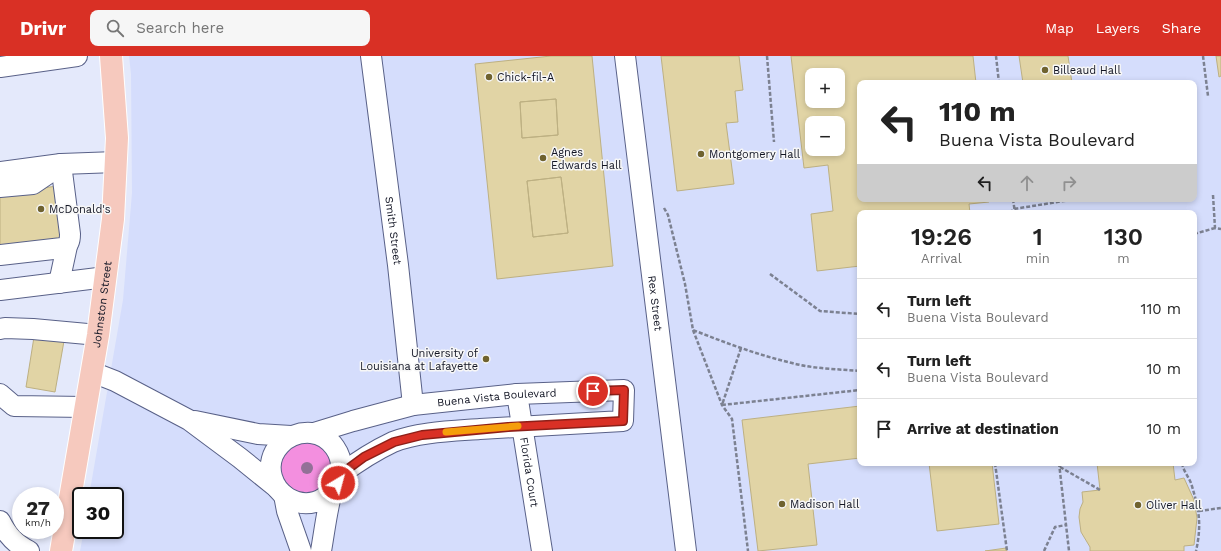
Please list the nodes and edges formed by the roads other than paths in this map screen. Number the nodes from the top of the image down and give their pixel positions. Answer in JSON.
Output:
{"nodes":[{"id":1,"x":71,"y":56,"type":"edge"},
{"id":2,"x":111,"y":56,"type":"edge"},
{"id":3,"x":371,"y":56,"type":"edge"},
{"id":4,"x":625,"y":56,"type":"edge"},
{"id":5,"x":0,"y":67,"type":"edge"},
{"id":6,"x":116,"y":162,"type":"junction"},
{"id":7,"x":61,"y":164,"type":"junction"},
{"id":8,"x":0,"y":172,"type":"edge"},
{"id":9,"x":0,"y":187,"type":"edge"},
{"id":10,"x":67,"y":246,"type":"junction"},
{"id":11,"x":0,"y":255,"type":"edge"},
{"id":12,"x":106,"y":276,"type":"junction"},
{"id":13,"x":60,"y":283,"type":"junction"},
{"id":14,"x":0,"y":290,"type":"edge"},
{"id":15,"x":0,"y":329,"type":"edge"},
{"id":16,"x":98,"y":335,"type":"junction"},
{"id":17,"x":92,"y":372,"type":"junction"},
{"id":18,"x":0,"y":394,"type":"edge"},
{"id":19,"x":517,"y":394,"type":"junction"},
{"id":20,"x":413,"y":405,"type":"junction"},
{"id":21,"x":85,"y":407,"type":"junction"},
{"id":22,"x":189,"y":420,"type":"junction"},
{"id":23,"x":522,"y":426,"type":"junction"},
{"id":24,"x":314,"y":433,"type":"junction"},
{"id":25,"x":291,"y":436,"type":"junction"},
{"id":26,"x":337,"y":483,"type":"junction"},
{"id":27,"x":280,"y":491,"type":"junction"},
{"id":28,"x":0,"y":521,"type":"edge"},
{"id":29,"x":28,"y":551,"type":"edge"},
{"id":30,"x":61,"y":551,"type":"edge"},
{"id":31,"x":301,"y":551,"type":"edge"},
{"id":32,"x":321,"y":551,"type":"edge"},
{"id":33,"x":542,"y":551,"type":"edge"},
{"id":34,"x":686,"y":551,"type":"edge"}],
"edges":[{"from":1,"to":5,"type":"street"},
{"from":2,"to":6,"type":"main road","name":"Johnston Street"},
{"from":3,"to":20,"type":"street","name":"Smith Street"},
{"from":4,"to":34,"type":"street","name":"Rex Street"},
{"from":6,"to":7,"type":"street"},
{"from":6,"to":12,"type":"main road","name":"Johnston Street"},
{"from":7,"to":8,"type":"street"},
{"from":7,"to":9,"type":"street"},
{"from":7,"to":10,"type":"street"},
{"from":10,"to":11,"type":"street"},
{"from":10,"to":13,"type":"street"},
{"from":12,"to":13,"type":"street"},
{"from":12,"to":16,"type":"main road","name":"Johnston Street"},
{"from":13,"to":14,"type":"street"},
{"from":15,"to":16,"type":"street"},
{"from":16,"to":17,"type":"main road","name":"Johnston Street"},
{"from":17,"to":21,"type":"main road","name":"Johnston Street"},
{"from":17,"to":22,"type":"street","name":"Buena Vista Boulevard"},
{"from":18,"to":21,"type":"street"},
{"from":19,"to":20,"type":"street","name":"Buena Vista Boulevard"},
{"from":19,"to":23,"type":"street","name":"Florida Court"},
{"from":19,"to":23,"type":"street","name":"Buena Vista Boulevard"},
{"from":20,"to":24,"type":"street","name":"Buena Vista Boulevard"},
{"from":21,"to":30,"type":"main road","name":"Johnston Street"},
{"from":22,"to":25,"type":"street","name":"Buena Vista Boulevard"},
{"from":22,"to":27,"type":"street","name":"Buena Vista Boulevard"},
{"from":23,"to":26,"type":"street","name":"Buena Vista Boulevard"},
{"from":23,"to":33,"type":"street","name":"Florida Court"},
{"from":24,"to":25,"type":"street","name":"Buena Vista Boulevard"},
{"from":24,"to":26,"type":"street"},
{"from":25,"to":27,"type":"street"},
{"from":26,"to":27,"type":"street","name":"Buena Vista Boulevard"},
{"from":26,"to":32,"type":"street"},
{"from":27,"to":31,"type":"street"},
{"from":28,"to":29,"type":"street"}]}
